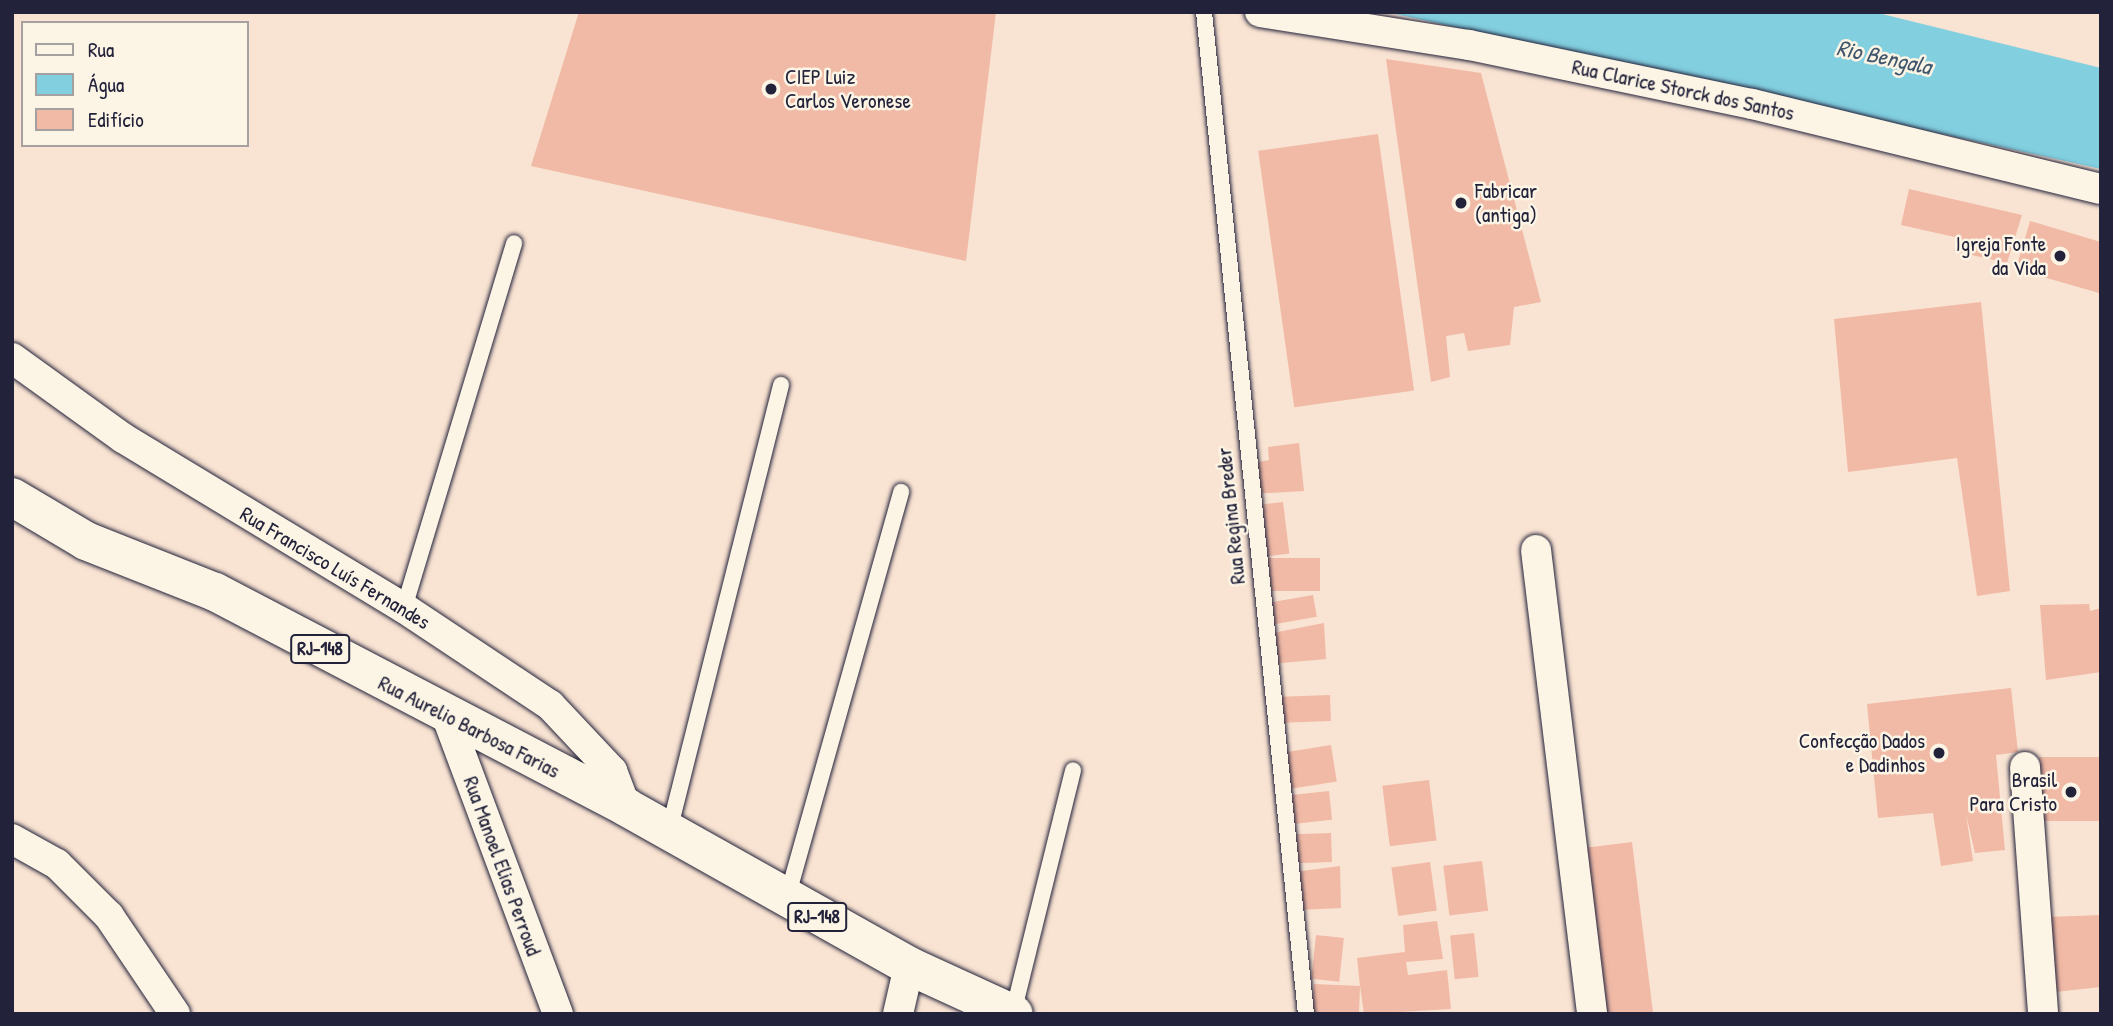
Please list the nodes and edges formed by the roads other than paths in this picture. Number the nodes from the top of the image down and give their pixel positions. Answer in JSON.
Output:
{"nodes":[{"id":1,"x":1204,"y":12,"type":"edge"},
{"id":2,"x":1260,"y":12,"type":"edge"},
{"id":3,"x":2101,"y":189,"type":"edge"},
{"id":4,"x":514,"y":243,"type":"dead end"},
{"id":5,"x":12,"y":358,"type":"edge"},
{"id":6,"x":781,"y":385,"type":"dead end"},
{"id":7,"x":901,"y":492,"type":"dead end"},
{"id":8,"x":12,"y":497,"type":"edge"},
{"id":9,"x":1536,"y":550,"type":"dead end"},
{"id":10,"x":404,"y":608,"type":"junction"},
{"id":11,"x":447,"y":717,"type":"junction"},
{"id":12,"x":2025,"y":767,"type":"dead end"},
{"id":13,"x":1073,"y":770,"type":"dead end"},
{"id":14,"x":626,"y":807,"type":"junction"},
{"id":15,"x":668,"y":833,"type":"junction"},
{"id":16,"x":12,"y":839,"type":"edge"},
{"id":17,"x":786,"y":900,"type":"junction"},
{"id":18,"x":909,"y":966,"type":"junction"},
{"id":19,"x":175,"y":1014,"type":"edge"},
{"id":20,"x":558,"y":1014,"type":"edge"},
{"id":21,"x":898,"y":1014,"type":"edge"},
{"id":22,"x":1014,"y":1014,"type":"edge"},
{"id":23,"x":1306,"y":1014,"type":"edge"},
{"id":24,"x":1592,"y":1014,"type":"edge"},
{"id":25,"x":2043,"y":1014,"type":"edge"}],
"edges":[{"from":1,"to":23,"type":"lane","name":"Rua Regina Breder"},
{"from":2,"to":3,"type":"street","name":"Rua Clarice Storck dos Santos"},
{"from":4,"to":10,"type":"lane"},
{"from":5,"to":10,"type":"street","name":"Rua Francisco Luís Fernandes"},
{"from":6,"to":15,"type":"lane"},
{"from":7,"to":17,"type":"lane"},
{"from":8,"to":11,"type":"main road","name":"Rua Aurelio Barbosa Farias","number":"RJ-148"},
{"from":9,"to":24,"type":"street"},
{"from":10,"to":14,"type":"street","name":"Rua Francisco Luís Fernandes"},
{"from":11,"to":14,"type":"main road","name":"Rua Aurelio Barbosa Farias","number":"RJ-148"},
{"from":11,"to":20,"type":"street","name":"Rua Manoel Elias Perroud"},
{"from":12,"to":25,"type":"street"},
{"from":13,"to":22,"type":"lane"},
{"from":14,"to":15,"type":"main road","number":"RJ-148"},
{"from":15,"to":17,"type":"main road","number":"RJ-148"},
{"from":16,"to":19,"type":"street"},
{"from":17,"to":18,"type":"main road","number":"RJ-148"},
{"from":18,"to":21,"type":"street"},
{"from":18,"to":22,"type":"main road","number":"RJ-148"}]}
